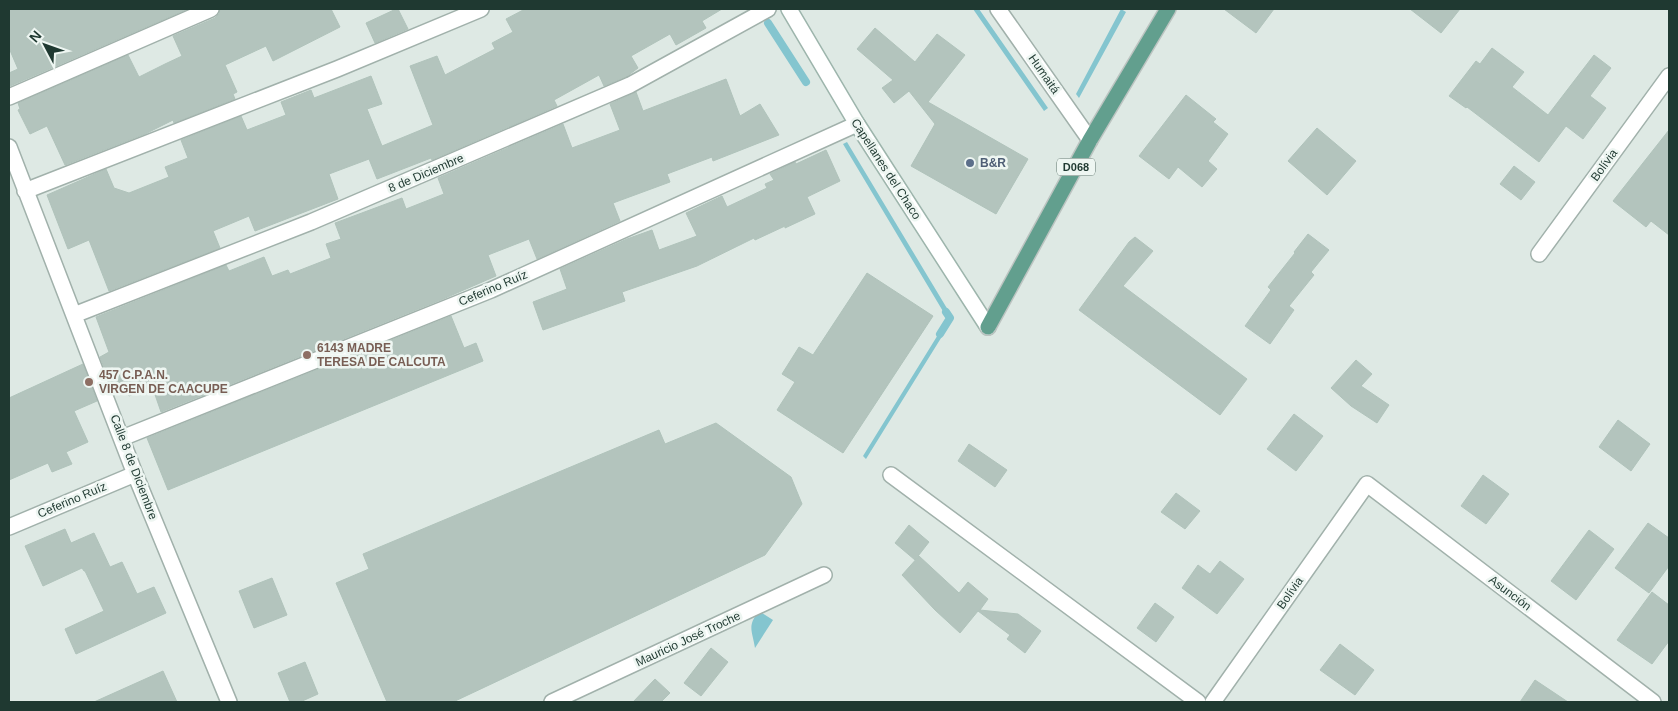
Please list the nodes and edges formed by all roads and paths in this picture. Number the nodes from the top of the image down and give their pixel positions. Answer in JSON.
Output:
{"nodes":[{"id":1,"x":210,"y":9,"type":"edge"},
{"id":2,"x":481,"y":9,"type":"edge"},
{"id":3,"x":768,"y":9,"type":"edge"},
{"id":4,"x":788,"y":9,"type":"edge"},
{"id":5,"x":998,"y":9,"type":"edge"},
{"id":6,"x":1168,"y":9,"type":"edge"},
{"id":7,"x":1669,"y":76,"type":"edge"},
{"id":8,"x":9,"y":96,"type":"edge"},
{"id":9,"x":857,"y":124,"type":"junction"},
{"id":10,"x":1090,"y":140,"type":"junction"},
{"id":11,"x":9,"y":147,"type":"edge"},
{"id":12,"x":25,"y":191,"type":"junction"},
{"id":13,"x":1538,"y":254,"type":"dead end"},
{"id":14,"x":74,"y":315,"type":"junction"},
{"id":15,"x":988,"y":327,"type":"joint"},
{"id":16,"x":122,"y":438,"type":"junction"},
{"id":17,"x":135,"y":474,"type":"junction"},
{"id":18,"x":891,"y":476,"type":"dead end"},
{"id":19,"x":1367,"y":484,"type":"joint"},
{"id":20,"x":9,"y":527,"type":"edge"},
{"id":21,"x":824,"y":575,"type":"dead end"},
{"id":22,"x":229,"y":702,"type":"edge"},
{"id":23,"x":552,"y":702,"type":"edge"},
{"id":24,"x":1198,"y":702,"type":"edge"},
{"id":25,"x":1213,"y":702,"type":"edge"},
{"id":26,"x":1653,"y":702,"type":"edge"}],
"edges":[{"from":1,"to":8,"type":"street"},
{"from":2,"to":12,"type":"street"},
{"from":3,"to":14,"type":"street","name":"8 de Diciembre"},
{"from":4,"to":9,"type":"street","name":"Capellanes del Chaco"},
{"from":5,"to":10,"type":"street","name":"Humaitá"},
{"from":6,"to":10,"type":"main road","number":"D068"},
{"from":7,"to":13,"type":"street","name":"Bolívia"},
{"from":9,"to":15,"type":"street","name":"Capellanes del Chaco"},
{"from":9,"to":16,"type":"street","name":"Ceferino Ruíz"},
{"from":10,"to":15,"type":"main road","number":"D068"},
{"from":11,"to":12,"type":"street","name":"Calle 8 de Diciembre"},
{"from":12,"to":14,"type":"street","name":"Calle 8 de Diciembre"},
{"from":14,"to":16,"type":"street","name":"Calle 8 de Diciembre"},
{"from":16,"to":17,"type":"street","name":"Calle 8 de Diciembre"},
{"from":17,"to":20,"type":"street","name":"Ceferino Ruíz"},
{"from":17,"to":22,"type":"street","name":"Calle 8 de Diciembre"},
{"from":18,"to":24,"type":"street"},
{"from":19,"to":25,"type":"street","name":"Bolívia"},
{"from":19,"to":26,"type":"street","name":"Asunción"},
{"from":21,"to":23,"type":"street","name":"Mauricio José Troche"}]}
